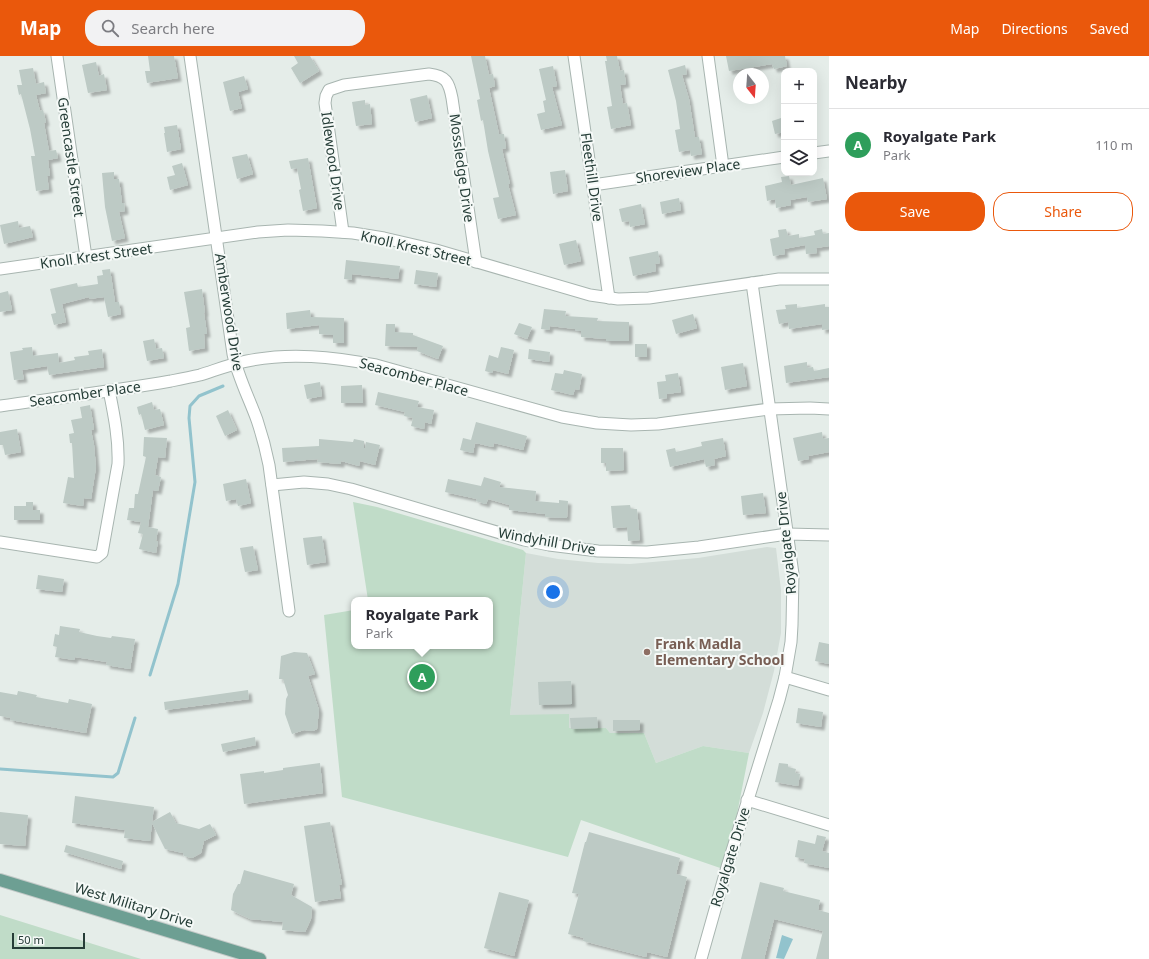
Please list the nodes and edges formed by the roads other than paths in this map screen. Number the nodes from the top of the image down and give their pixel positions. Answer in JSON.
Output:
{"nodes":[{"id":1,"x":57,"y":56,"type":"edge"},
{"id":2,"x":190,"y":56,"type":"edge"},
{"id":3,"x":574,"y":56,"type":"edge"},
{"id":4,"x":708,"y":56,"type":"edge"},
{"id":5,"x":443,"y":77,"type":"joint"},
{"id":6,"x":829,"y":151,"type":"edge"},
{"id":7,"x":817,"y":153,"type":"edge"},
{"id":8,"x":781,"y":157,"type":"edge"},
{"id":9,"x":723,"y":166,"type":"junction"},
{"id":10,"x":593,"y":185,"type":"junction"},
{"id":11,"x":343,"y":232,"type":"junction"},
{"id":12,"x":216,"y":238,"type":"junction"},
{"id":13,"x":86,"y":257,"type":"junction"},
{"id":14,"x":476,"y":262,"type":"junction"},
{"id":15,"x":0,"y":270,"type":"edge"},
{"id":16,"x":829,"y":279,"type":"edge"},
{"id":17,"x":752,"y":283,"type":"junction"},
{"id":18,"x":609,"y":298,"type":"junction"},
{"id":19,"x":235,"y":363,"type":"junction"},
{"id":20,"x":109,"y":390,"type":"junction"},
{"id":21,"x":0,"y":406,"type":"edge"},
{"id":22,"x":769,"y":409,"type":"junction"},
{"id":23,"x":829,"y":409,"type":"edge"},
{"id":24,"x":272,"y":485,"type":"junction"},
{"id":25,"x":787,"y":534,"type":"junction"},
{"id":26,"x":829,"y":535,"type":"edge"},
{"id":27,"x":0,"y":542,"type":"edge"},
{"id":28,"x":289,"y":611,"type":"dead end"},
{"id":29,"x":785,"y":677,"type":"junction"},
{"id":30,"x":829,"y":690,"type":"edge"},
{"id":31,"x":747,"y":800,"type":"junction"},
{"id":32,"x":829,"y":825,"type":"edge"},
{"id":33,"x":0,"y":880,"type":"edge"},
{"id":34,"x":260,"y":959,"type":"edge"},
{"id":35,"x":701,"y":959,"type":"edge"}],
"edges":[{"from":1,"to":13,"type":"street","name":"Greencastle Street"},
{"from":2,"to":12,"type":"street","name":"Amberwood Drive"},
{"from":3,"to":10,"type":"street","name":"Fleethill Drive"},
{"from":4,"to":9,"type":"street"},
{"from":5,"to":11,"type":"street","name":"Idlewood Drive"},
{"from":5,"to":14,"type":"street","name":"Mossledge Drive"},
{"from":6,"to":7,"type":"street"},
{"from":8,"to":9,"type":"street","name":"Shoreview Place"},
{"from":9,"to":10,"type":"street","name":"Shoreview Place"},
{"from":10,"to":18,"type":"street","name":"Fleethill Drive"},
{"from":11,"to":12,"type":"street","name":"Knoll Krest Street"},
{"from":11,"to":14,"type":"street","name":"Knoll Krest Street"},
{"from":12,"to":13,"type":"street","name":"Knoll Krest Street"},
{"from":12,"to":19,"type":"street","name":"Amberwood Drive"},
{"from":13,"to":15,"type":"street","name":"Knoll Krest Street"},
{"from":14,"to":18,"type":"street","name":"Knoll Krest Street"},
{"from":16,"to":17,"type":"street","name":"Knoll Krest Street"},
{"from":17,"to":18,"type":"street","name":"Knoll Krest Street"},
{"from":17,"to":22,"type":"street","name":"Royalgate Drive"},
{"from":19,"to":20,"type":"street","name":"Seacomber Place"},
{"from":19,"to":22,"type":"street","name":"Seacomber Place"},
{"from":19,"to":24,"type":"street","name":"Amberwood Drive"},
{"from":20,"to":21,"type":"street","name":"Seacomber Place"},
{"from":20,"to":27,"type":"street"},
{"from":22,"to":23,"type":"street","name":"Seacomber Place"},
{"from":22,"to":25,"type":"street","name":"Royalgate Drive"},
{"from":24,"to":25,"type":"street","name":"Windyhill Drive"},
{"from":24,"to":28,"type":"street","name":"Amberwood Drive"},
{"from":25,"to":26,"type":"street","name":"Windyhill Drive"},
{"from":25,"to":29,"type":"street","name":"Royalgate Drive"},
{"from":29,"to":30,"type":"street"},
{"from":29,"to":31,"type":"street","name":"Royalgate Drive"},
{"from":31,"to":32,"type":"street"},
{"from":31,"to":35,"type":"street","name":"Royalgate Drive"},
{"from":33,"to":34,"type":"main road","name":"West Military Drive"}]}
